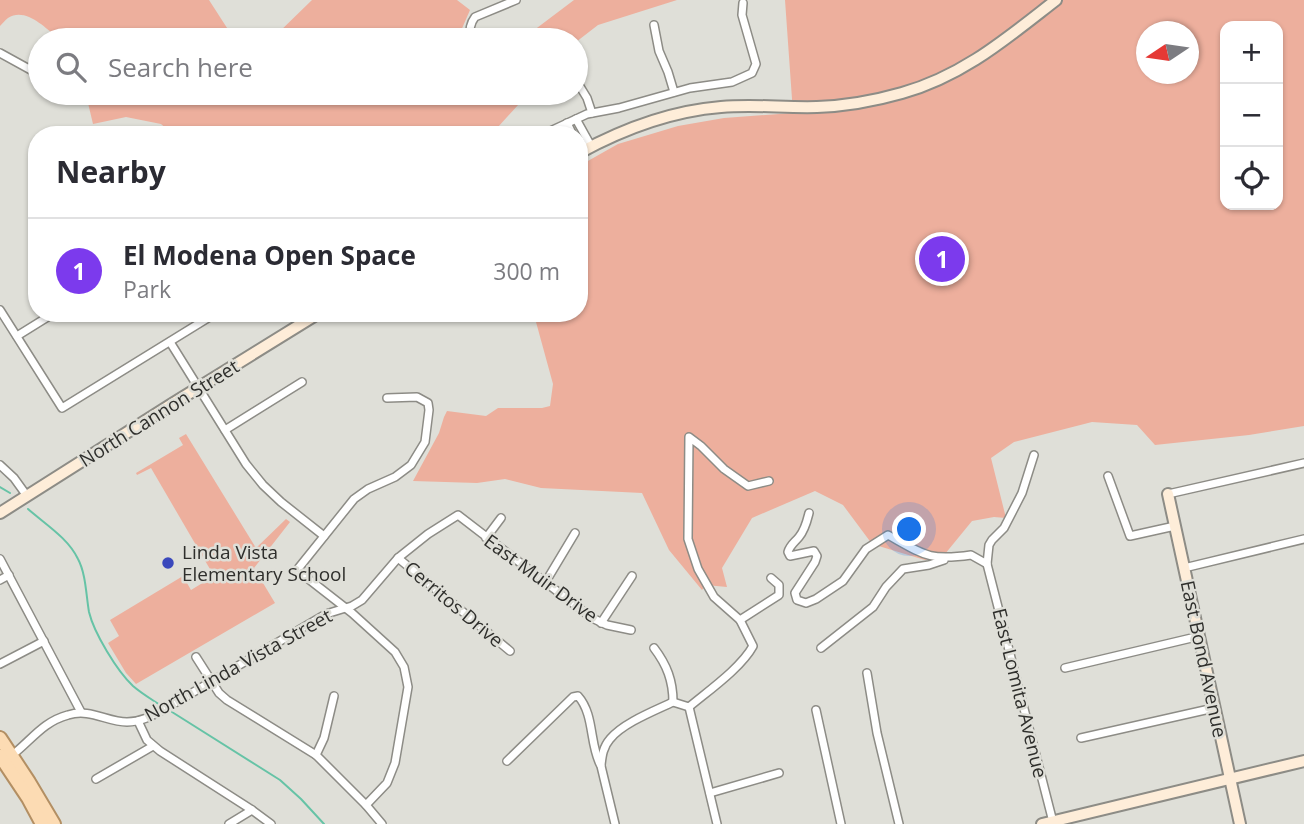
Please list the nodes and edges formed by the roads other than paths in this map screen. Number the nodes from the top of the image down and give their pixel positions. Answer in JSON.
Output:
{"nodes":[{"id":1,"x":516,"y":0,"type":"edge"},
{"id":2,"x":1056,"y":0,"type":"edge"},
{"id":3,"x":743,"y":3,"type":"dead end"},
{"id":4,"x":654,"y":25,"type":"dead end"},
{"id":5,"x":470,"y":28,"type":"edge"},
{"id":6,"x":0,"y":53,"type":"edge"},
{"id":7,"x":28,"y":68,"type":"edge"},
{"id":8,"x":674,"y":92,"type":"junction"},
{"id":9,"x":588,"y":101,"type":"edge"},
{"id":10,"x":592,"y":114,"type":"junction"},
{"id":11,"x":576,"y":118,"type":"junction"},
{"id":12,"x":567,"y":123,"type":"junction"},
{"id":13,"x":561,"y":126,"type":"edge"},
{"id":14,"x":568,"y":126,"type":"edge"},
{"id":15,"x":578,"y":126,"type":"edge"},
{"id":16,"x":588,"y":147,"type":"edge"},
{"id":17,"x":0,"y":310,"type":"edge"},
{"id":18,"x":40,"y":322,"type":"edge"},
{"id":19,"x":202,"y":322,"type":"edge"},
{"id":20,"x":303,"y":322,"type":"edge"},
{"id":21,"x":17,"y":336,"type":"junction"},
{"id":22,"x":170,"y":342,"type":"junction"},
{"id":23,"x":302,"y":382,"type":"dead end"},
{"id":24,"x":198,"y":387,"type":"junction"},
{"id":25,"x":387,"y":398,"type":"dead end"},
{"id":26,"x":225,"y":430,"type":"junction"},
{"id":27,"x":1034,"y":455,"type":"dead end"},
{"id":28,"x":1304,"y":463,"type":"edge"},
{"id":29,"x":0,"y":465,"type":"edge"},
{"id":30,"x":1108,"y":476,"type":"dead end"},
{"id":31,"x":769,"y":481,"type":"dead end"},
{"id":32,"x":1168,"y":494,"type":"joint"},
{"id":33,"x":27,"y":496,"type":"junction"},
{"id":34,"x":0,"y":513,"type":"edge"},
{"id":35,"x":809,"y":513,"type":"dead end"},
{"id":36,"x":458,"y":515,"type":"joint"},
{"id":37,"x":501,"y":518,"type":"dead end"},
{"id":38,"x":1175,"y":526,"type":"junction"},
{"id":39,"x":575,"y":533,"type":"dead end"},
{"id":40,"x":324,"y":536,"type":"junction"},
{"id":41,"x":486,"y":538,"type":"junction"},
{"id":42,"x":1304,"y":539,"type":"edge"},
{"id":43,"x":398,"y":558,"type":"junction"},
{"id":44,"x":948,"y":558,"type":"junction"},
{"id":45,"x":0,"y":559,"type":"edge"},
{"id":46,"x":987,"y":564,"type":"junction"},
{"id":47,"x":1184,"y":568,"type":"junction"},
{"id":48,"x":9,"y":575,"type":"junction"},
{"id":49,"x":632,"y":576,"type":"dead end"},
{"id":50,"x":771,"y":578,"type":"dead end"},
{"id":51,"x":0,"y":580,"type":"edge"},
{"id":52,"x":545,"y":583,"type":"junction"},
{"id":53,"x":346,"y":607,"type":"junction"},
{"id":54,"x":740,"y":620,"type":"junction"},
{"id":55,"x":601,"y":623,"type":"junction"},
{"id":56,"x":631,"y":629,"type":"dead end"},
{"id":57,"x":1200,"y":636,"type":"junction"},
{"id":58,"x":44,"y":640,"type":"junction"},
{"id":59,"x":654,"y":648,"type":"dead end"},
{"id":60,"x":821,"y":648,"type":"dead end"},
{"id":61,"x":510,"y":651,"type":"dead end"},
{"id":62,"x":196,"y":657,"type":"dead end"},
{"id":63,"x":0,"y":664,"type":"edge"},
{"id":64,"x":1065,"y":668,"type":"dead end"},
{"id":65,"x":866,"y":673,"type":"dead end"},
{"id":66,"x":212,"y":683,"type":"junction"},
{"id":67,"x":334,"y":696,"type":"dead end"},
{"id":68,"x":673,"y":702,"type":"junction"},
{"id":69,"x":689,"y":707,"type":"junction"},
{"id":70,"x":1214,"y":708,"type":"junction"},
{"id":71,"x":816,"y":710,"type":"dead end"},
{"id":72,"x":81,"y":712,"type":"junction"},
{"id":73,"x":138,"y":721,"type":"junction"},
{"id":74,"x":0,"y":737,"type":"edge"},
{"id":75,"x":1081,"y":738,"type":"dead end"},
{"id":76,"x":153,"y":746,"type":"junction"},
{"id":77,"x":316,"y":755,"type":"junction"},
{"id":78,"x":4,"y":759,"type":"edge"},
{"id":79,"x":507,"y":761,"type":"dead end"},
{"id":80,"x":1304,"y":761,"type":"edge"},
{"id":81,"x":601,"y":766,"type":"junction"},
{"id":82,"x":779,"y":773,"type":"dead end"},
{"id":83,"x":96,"y":779,"type":"dead end"},
{"id":84,"x":1230,"y":780,"type":"junction"},
{"id":85,"x":710,"y":793,"type":"junction"},
{"id":86,"x":366,"y":804,"type":"junction"},
{"id":87,"x":253,"y":810,"type":"junction"},
{"id":88,"x":1048,"y":823,"type":"edge"},
{"id":89,"x":42,"y":824,"type":"edge"},
{"id":90,"x":54,"y":824,"type":"edge"},
{"id":91,"x":229,"y":824,"type":"edge"},
{"id":92,"x":271,"y":824,"type":"edge"},
{"id":93,"x":382,"y":824,"type":"edge"},
{"id":94,"x":615,"y":824,"type":"edge"},
{"id":95,"x":717,"y":824,"type":"edge"},
{"id":96,"x":841,"y":824,"type":"edge"},
{"id":97,"x":899,"y":824,"type":"edge"},
{"id":98,"x":1240,"y":824,"type":"edge"}],
"edges":[{"from":1,"to":5,"type":"street"},
{"from":2,"to":16,"type":"main road"},
{"from":3,"to":8,"type":"street"},
{"from":4,"to":8,"type":"street"},
{"from":6,"to":7,"type":"street"},
{"from":8,"to":10,"type":"street"},
{"from":9,"to":10,"type":"street"},
{"from":10,"to":11,"type":"street"},
{"from":11,"to":12,"type":"street"},
{"from":11,"to":15,"type":"street"},
{"from":12,"to":13,"type":"street"},
{"from":12,"to":14,"type":"street"},
{"from":17,"to":21,"type":"street"},
{"from":18,"to":21,"type":"street"},
{"from":19,"to":22,"type":"street"},
{"from":20,"to":24,"type":"main road","name":"North Cannon Street"},
{"from":21,"to":22,"type":"street"},
{"from":22,"to":24,"type":"street"},
{"from":23,"to":26,"type":"street"},
{"from":24,"to":26,"type":"street"},
{"from":24,"to":33,"type":"main road","name":"North Cannon Street"},
{"from":25,"to":40,"type":"street"},
{"from":26,"to":40,"type":"street"},
{"from":27,"to":46,"type":"street"},
{"from":28,"to":32,"type":"street"},
{"from":29,"to":33,"type":"street"},
{"from":30,"to":38,"type":"street"},
{"from":31,"to":54,"type":"street"},
{"from":32,"to":38,"type":"main road","name":"East Bond Avenue"},
{"from":33,"to":34,"type":"main road","name":"North Cannon Street"},
{"from":35,"to":44,"type":"street"},
{"from":36,"to":41,"type":"street","name":"East Muir Drive"},
{"from":36,"to":43,"type":"street","name":"North Linda Vista Street"},
{"from":37,"to":41,"type":"street"},
{"from":38,"to":47,"type":"main road","name":"East Bond Avenue"},
{"from":39,"to":52,"type":"street"},
{"from":40,"to":53,"type":"street"},
{"from":41,"to":52,"type":"street","name":"East Muir Drive"},
{"from":42,"to":47,"type":"street"},
{"from":43,"to":53,"type":"street","name":"North Linda Vista Street"},
{"from":43,"to":61,"type":"street","name":"Cerritos Drive"},
{"from":44,"to":46,"type":"street"},
{"from":44,"to":60,"type":"street"},
{"from":45,"to":48,"type":"street"},
{"from":46,"to":88,"type":"street","name":"East Lomita Avenue"},
{"from":47,"to":57,"type":"main road","name":"East Bond Avenue"},
{"from":48,"to":51,"type":"street"},
{"from":48,"to":58,"type":"street"},
{"from":49,"to":55,"type":"street"},
{"from":50,"to":54,"type":"street"},
{"from":52,"to":55,"type":"street","name":"East Muir Drive"},
{"from":53,"to":66,"type":"street","name":"North Linda Vista Street"},
{"from":53,"to":86,"type":"street"},
{"from":54,"to":69,"type":"street"},
{"from":55,"to":56,"type":"street","name":"East Muir Drive"},
{"from":57,"to":64,"type":"street"},
{"from":57,"to":70,"type":"main road","name":"East Bond Avenue"},
{"from":58,"to":63,"type":"street"},
{"from":58,"to":72,"type":"street"},
{"from":59,"to":68,"type":"street"},
{"from":62,"to":66,"type":"street"},
{"from":65,"to":97,"type":"street"},
{"from":66,"to":73,"type":"street","name":"North Linda Vista Street"},
{"from":66,"to":77,"type":"street"},
{"from":67,"to":77,"type":"street"},
{"from":68,"to":69,"type":"street"},
{"from":68,"to":81,"type":"street"},
{"from":69,"to":85,"type":"street"},
{"from":70,"to":75,"type":"street"},
{"from":70,"to":84,"type":"main road","name":"East Bond Avenue"},
{"from":71,"to":96,"type":"street"},
{"from":72,"to":73,"type":"street","name":"North Linda Vista Street"},
{"from":72,"to":78,"type":"street"},
{"from":73,"to":76,"type":"street"},
{"from":74,"to":78,"type":"main road"},
{"from":76,"to":83,"type":"street"},
{"from":76,"to":87,"type":"street"},
{"from":77,"to":86,"type":"street"},
{"from":78,"to":89,"type":"main road"},
{"from":78,"to":90,"type":"main road"},
{"from":79,"to":81,"type":"street"},
{"from":80,"to":84,"type":"main road"},
{"from":81,"to":94,"type":"street"},
{"from":82,"to":85,"type":"street"},
{"from":84,"to":88,"type":"main road"},
{"from":84,"to":98,"type":"main road","name":"East Bond Avenue"},
{"from":85,"to":95,"type":"street"},
{"from":86,"to":93,"type":"street"},
{"from":87,"to":91,"type":"street"},
{"from":87,"to":92,"type":"street"}]}
